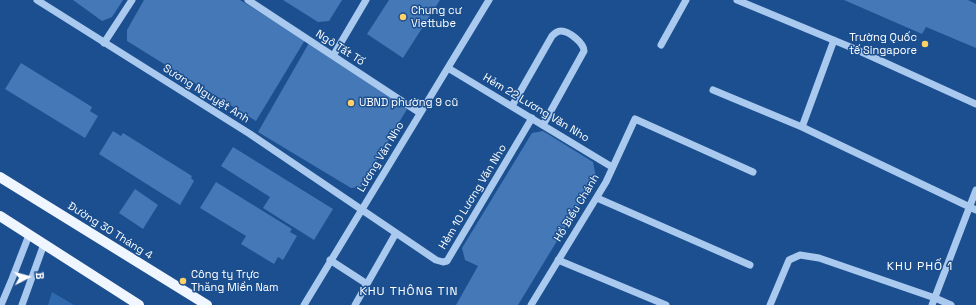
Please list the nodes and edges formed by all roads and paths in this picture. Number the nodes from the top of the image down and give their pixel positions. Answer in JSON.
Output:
{"nodes":[{"id":1,"x":37,"y":0,"type":"edge"},
{"id":2,"x":132,"y":0,"type":"edge"},
{"id":3,"x":248,"y":0,"type":"edge"},
{"id":4,"x":366,"y":0,"type":"edge"},
{"id":5,"x":489,"y":0,"type":"edge"},
{"id":6,"x":686,"y":0,"type":"edge"},
{"id":7,"x":737,"y":0,"type":"edge"},
{"id":8,"x":834,"y":40,"type":"junction"},
{"id":9,"x":104,"y":43,"type":"junction"},
{"id":10,"x":661,"y":45,"type":"dead end"},
{"id":11,"x":333,"y":56,"type":"junction"},
{"id":12,"x":448,"y":68,"type":"junction"},
{"id":13,"x":714,"y":90,"type":"dead end"},
{"id":14,"x":976,"y":104,"type":"edge"},
{"id":15,"x":512,"y":106,"type":"junction"},
{"id":16,"x":420,"y":113,"type":"junction"},
{"id":17,"x":532,"y":118,"type":"junction"},
{"id":18,"x":543,"y":125,"type":"junction"},
{"id":19,"x":802,"y":127,"type":"junction"},
{"id":20,"x":612,"y":167,"type":"junction"},
{"id":21,"x":753,"y":172,"type":"dead end"},
{"id":22,"x":0,"y":177,"type":"edge"},
{"id":23,"x":976,"y":190,"type":"edge"},
{"id":24,"x":597,"y":198,"type":"junction"},
{"id":25,"x":973,"y":208,"type":"edge"},
{"id":26,"x":362,"y":210,"type":"junction"},
{"id":27,"x":0,"y":216,"type":"edge"},
{"id":28,"x":396,"y":233,"type":"junction"},
{"id":29,"x":29,"y":235,"type":"junction"},
{"id":30,"x":44,"y":244,"type":"junction"},
{"id":31,"x":330,"y":260,"type":"junction"},
{"id":32,"x":558,"y":260,"type":"junction"},
{"id":33,"x":750,"y":265,"type":"dead end"},
{"id":34,"x":367,"y":284,"type":"junction"},
{"id":35,"x":934,"y":301,"type":"edge"},
{"id":36,"x":1,"y":305,"type":"edge"},
{"id":37,"x":22,"y":305,"type":"edge"},
{"id":38,"x":139,"y":305,"type":"edge"},
{"id":39,"x":207,"y":305,"type":"edge"},
{"id":40,"x":304,"y":305,"type":"edge"},
{"id":41,"x":355,"y":305,"type":"edge"},
{"id":42,"x":531,"y":305,"type":"edge"},
{"id":43,"x":666,"y":305,"type":"edge"},
{"id":44,"x":770,"y":305,"type":"edge"},
{"id":45,"x":952,"y":305,"type":"edge"}],
"edges":[{"from":1,"to":9,"type":"street","name":"Sương Nguyệt Anh"},
{"from":2,"to":9,"type":"street"},
{"from":3,"to":11,"type":"street","name":"Ngô Tất Tố"},
{"from":4,"to":11,"type":"street"},
{"from":5,"to":12,"type":"street","name":"Lương Văn Nho"},
{"from":6,"to":10,"type":"street"},
{"from":7,"to":8,"type":"street"},
{"from":8,"to":14,"type":"street"},
{"from":8,"to":19,"type":"street"},
{"from":9,"to":26,"type":"street","name":"Sương Nguyệt Anh"},
{"from":11,"to":16,"type":"street","name":"Ngô Tất Tố"},
{"from":12,"to":15,"type":"street","name":"Hẻm 22 Lương Văn Nho"},
{"from":12,"to":16,"type":"street","name":"Lương Văn Nho"},
{"from":13,"to":19,"type":"street"},
{"from":15,"to":17,"type":"street","name":"Hẻm 22 Lương Văn Nho"},
{"from":15,"to":18,"type":"street"},
{"from":16,"to":26,"type":"street","name":"Lương Văn Nho"},
{"from":17,"to":18,"type":"street","name":"Hẻm 22 Lương Văn Nho"},
{"from":17,"to":28,"type":"street","name":"Hẻm 10 Lương Văn Nho"},
{"from":18,"to":20,"type":"street","name":"Hẻm 22 Lương Văn Nho"},
{"from":19,"to":25,"type":"street"},
{"from":20,"to":21,"type":"street","name":"Hồ Biểu Chánh"},
{"from":20,"to":24,"type":"street","name":"Hồ Biểu Chánh"},
{"from":22,"to":39,"type":"main road","name":"Đường 30 Tháng 4"},
{"from":23,"to":25,"type":"street"},
{"from":24,"to":32,"type":"street","name":"Hồ Biểu Chánh"},
{"from":24,"to":33,"type":"street"},
{"from":25,"to":35,"type":"street"},
{"from":26,"to":28,"type":"street","name":"Hẻm 10 Lương Văn Nho"},
{"from":26,"to":31,"type":"street","name":"Lương Văn Nho"},
{"from":27,"to":29,"type":"main road"},
{"from":28,"to":34,"type":"street"},
{"from":29,"to":30,"type":"main road"},
{"from":29,"to":36,"type":"street"},
{"from":30,"to":37,"type":"street"},
{"from":30,"to":38,"type":"main road"},
{"from":31,"to":34,"type":"street"},
{"from":31,"to":40,"type":"street","name":"Lương Văn Nho"},
{"from":32,"to":42,"type":"street","name":"Hồ Biểu Chánh"},
{"from":32,"to":43,"type":"street"},
{"from":34,"to":41,"type":"street"},
{"from":35,"to":44,"type":"street"},
{"from":35,"to":45,"type":"street"}]}
